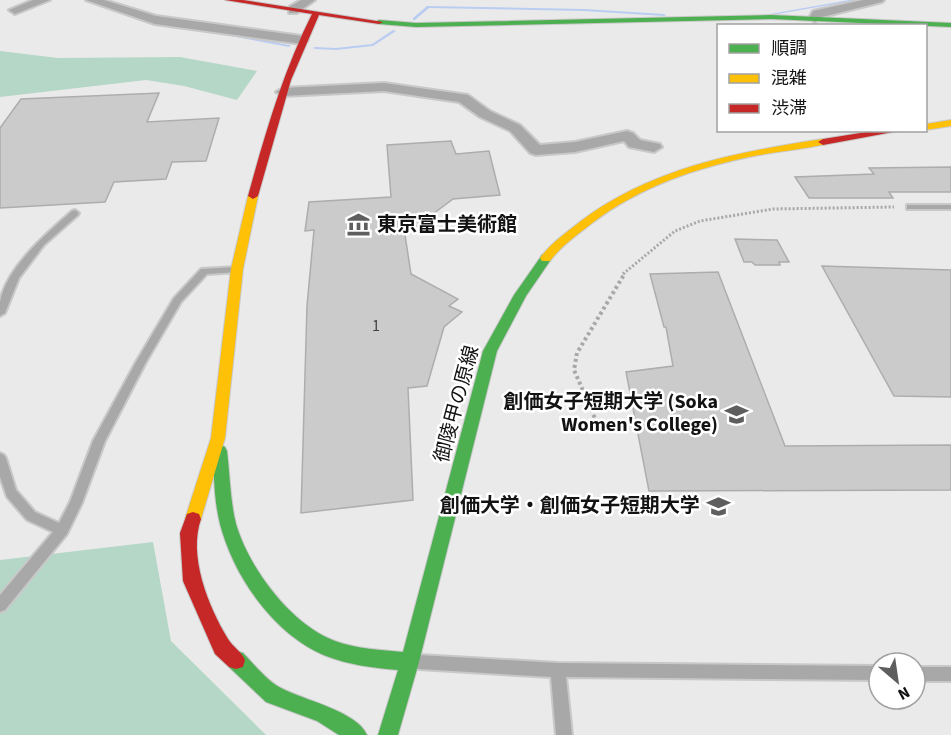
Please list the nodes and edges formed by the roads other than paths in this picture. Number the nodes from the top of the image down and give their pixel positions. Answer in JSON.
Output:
{"nodes":[{"id":1,"x":44,"y":0,"type":"edge"},
{"id":2,"x":92,"y":0,"type":"edge"},
{"id":3,"x":229,"y":0,"type":"edge"},
{"id":4,"x":309,"y":0,"type":"edge"},
{"id":5,"x":878,"y":0,"type":"edge"},
{"id":6,"x":246,"y":1,"type":"edge"},
{"id":7,"x":835,"y":4,"type":"edge"},
{"id":8,"x":15,"y":10,"type":"dead end"},
{"id":9,"x":293,"y":10,"type":"junction"},
{"id":10,"x":316,"y":14,"type":"junction"},
{"id":11,"x":815,"y":18,"type":"junction"},
{"id":12,"x":917,"y":24,"type":"edge"},
{"id":13,"x":927,"y":25,"type":"edge"},
{"id":14,"x":951,"y":26,"type":"edge"},
{"id":15,"x":302,"y":40,"type":"junction"},
{"id":16,"x":283,"y":92,"type":"junction"},
{"id":17,"x":951,"y":123,"type":"edge"},
{"id":18,"x":927,"y":127,"type":"edge"},
{"id":19,"x":887,"y":132,"type":"edge"},
{"id":20,"x":654,"y":147,"type":"dead end"},
{"id":21,"x":910,"y":207,"type":"road end"},
{"id":22,"x":951,"y":207,"type":"edge"},
{"id":23,"x":75,"y":213,"type":"dead end"},
{"id":24,"x":237,"y":270,"type":"junction"},
{"id":25,"x":0,"y":313,"type":"edge"},
{"id":26,"x":218,"y":438,"type":"junction"},
{"id":27,"x":0,"y":458,"type":"edge"},
{"id":28,"x":62,"y":530,"type":"junction"},
{"id":29,"x":0,"y":605,"type":"edge"},
{"id":30,"x":410,"y":662,"type":"junction"},
{"id":31,"x":558,"y":670,"type":"junction"},
{"id":32,"x":867,"y":673,"type":"edge"},
{"id":33,"x":927,"y":674,"type":"edge"},
{"id":34,"x":951,"y":674,"type":"edge"},
{"id":35,"x":357,"y":735,"type":"edge"},
{"id":36,"x":388,"y":735,"type":"edge"},
{"id":37,"x":564,"y":735,"type":"edge"}],
"edges":[{"from":1,"to":8,"type":"street"},
{"from":2,"to":15,"type":"street"},
{"from":3,"to":6,"type":"street"},
{"from":4,"to":9,"type":"street"},
{"from":5,"to":7,"type":"street"},
{"from":6,"to":9,"type":"street"},
{"from":7,"to":11,"type":"street"},
{"from":9,"to":10,"type":"street"},
{"from":10,"to":11,"type":"street"},
{"from":10,"to":15,"type":"street"},
{"from":11,"to":12,"type":"street"},
{"from":13,"to":14,"type":"street"},
{"from":15,"to":16,"type":"street"},
{"from":16,"to":20,"type":"street"},
{"from":16,"to":24,"type":"street"},
{"from":17,"to":18,"type":"street"},
{"from":19,"to":30,"type":"street","name":"御陵甲の原線"},
{"from":21,"to":22,"type":"lane"},
{"from":23,"to":25,"type":"lane"},
{"from":24,"to":26,"type":"street"},
{"from":24,"to":28,"type":"lane"},
{"from":26,"to":30,"type":"street"},
{"from":26,"to":35,"type":"street"},
{"from":27,"to":28,"type":"lane"},
{"from":28,"to":29,"type":"lane"},
{"from":30,"to":31,"type":"lane"},
{"from":30,"to":36,"type":"street","name":"御陵甲の原線"},
{"from":31,"to":32,"type":"lane"},
{"from":31,"to":37,"type":"lane"},
{"from":33,"to":34,"type":"lane"}]}
